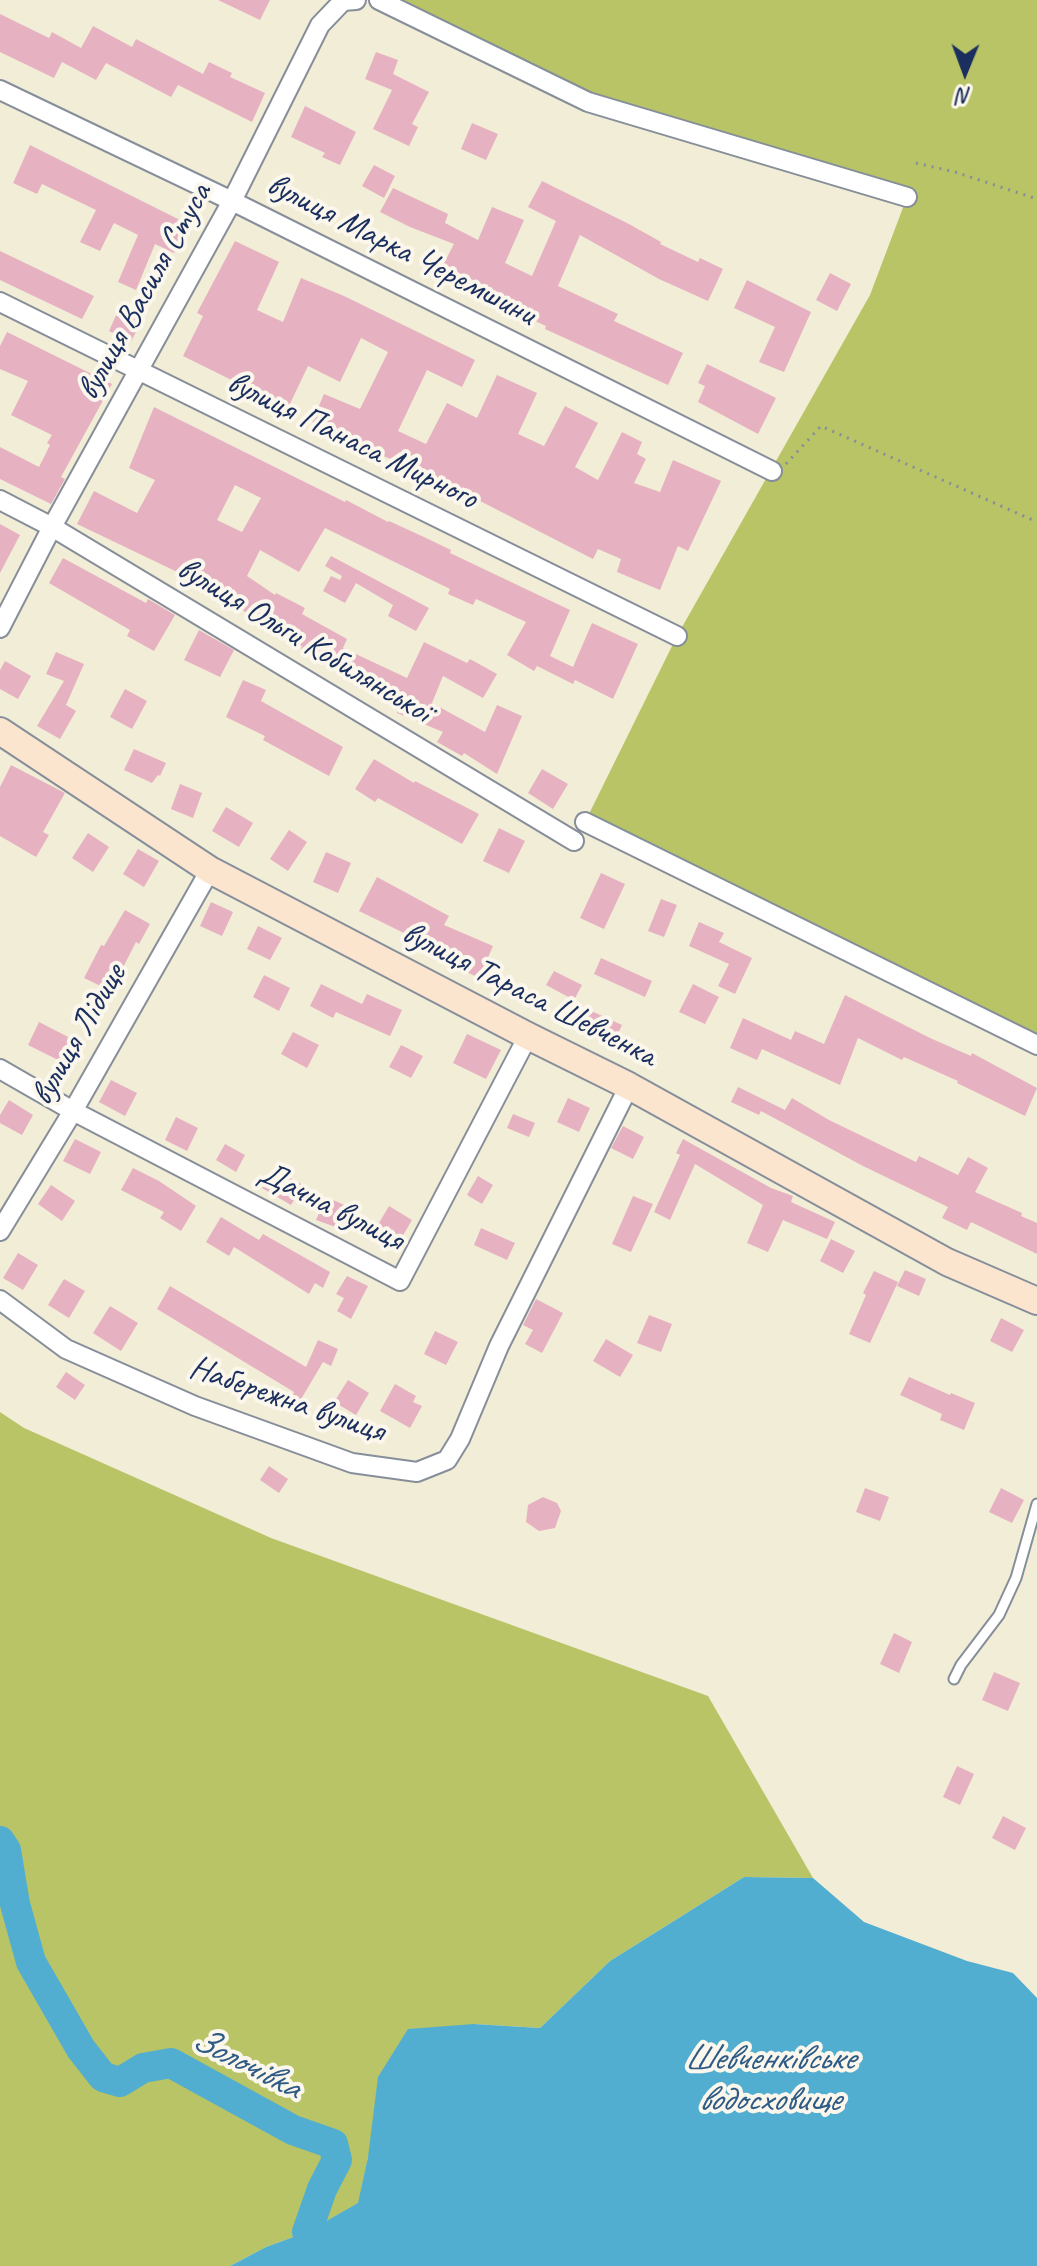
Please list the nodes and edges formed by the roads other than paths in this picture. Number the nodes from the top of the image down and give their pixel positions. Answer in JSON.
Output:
{"nodes":[{"id":1,"x":356,"y":0,"type":"edge"},
{"id":2,"x":379,"y":0,"type":"edge"},
{"id":3,"x":0,"y":90,"type":"edge"},
{"id":4,"x":907,"y":197,"type":"dead end"},
{"id":5,"x":232,"y":201,"type":"junction"},
{"id":6,"x":0,"y":302,"type":"edge"},
{"id":7,"x":138,"y":372,"type":"junction"},
{"id":8,"x":772,"y":471,"type":"road end"},
{"id":9,"x":0,"y":500,"type":"edge"},
{"id":10,"x":52,"y":527,"type":"junction"},
{"id":11,"x":0,"y":628,"type":"edge"},
{"id":12,"x":677,"y":636,"type":"dead end"},
{"id":13,"x":0,"y":731,"type":"edge"},
{"id":14,"x":585,"y":822,"type":"dead end"},
{"id":15,"x":574,"y":841,"type":"dead end"},
{"id":16,"x":210,"y":870,"type":"junction"},
{"id":17,"x":528,"y":1036,"type":"junction"},
{"id":18,"x":1037,"y":1045,"type":"edge"},
{"id":19,"x":0,"y":1069,"type":"edge"},
{"id":20,"x":629,"y":1086,"type":"junction"},
{"id":21,"x":73,"y":1111,"type":"junction"},
{"id":22,"x":0,"y":1231,"type":"edge"},
{"id":23,"x":0,"y":1300,"type":"edge"},
{"id":24,"x":1037,"y":1301,"type":"edge"},
{"id":25,"x":1037,"y":1504,"type":"edge"},
{"id":26,"x":954,"y":1679,"type":"dead end"}],
"edges":[{"from":1,"to":5,"type":"street","name":"вулиця Василя Стуса"},
{"from":2,"to":4,"type":"street"},
{"from":3,"to":5,"type":"street","name":"вулиця Марка Черемшини"},
{"from":5,"to":7,"type":"street","name":"вулиця Василя Стуса"},
{"from":5,"to":8,"type":"street","name":"вулиця Марка Черемшини"},
{"from":6,"to":7,"type":"street","name":"вулиця Панаса Мирного"},
{"from":7,"to":10,"type":"street","name":"вулиця Василя Стуса"},
{"from":7,"to":12,"type":"street","name":"вулиця Панаса Мирного"},
{"from":9,"to":10,"type":"street","name":"вулиця Ольги Кобилянської"},
{"from":10,"to":11,"type":"street","name":"вулиця Василя Стуса"},
{"from":10,"to":15,"type":"street","name":"вулиця Ольги Кобилянської"},
{"from":13,"to":16,"type":"main road","name":"вулиця Тараса Шевченка"},
{"from":14,"to":18,"type":"street"},
{"from":16,"to":17,"type":"main road","name":"вулиця Тараса Шевченка"},
{"from":16,"to":21,"type":"street","name":"вулиця Лідице"},
{"from":17,"to":20,"type":"main road","name":"вулиця Тараса Шевченка"},
{"from":17,"to":21,"type":"street","name":"Дачна вулиця"},
{"from":19,"to":21,"type":"street"},
{"from":20,"to":23,"type":"street","name":"Набережна вулиця"},
{"from":20,"to":24,"type":"main road","name":"вулиця Тараса Шевченка"},
{"from":21,"to":22,"type":"street","name":"вулиця Лідице"},
{"from":25,"to":26,"type":"lane"}]}
